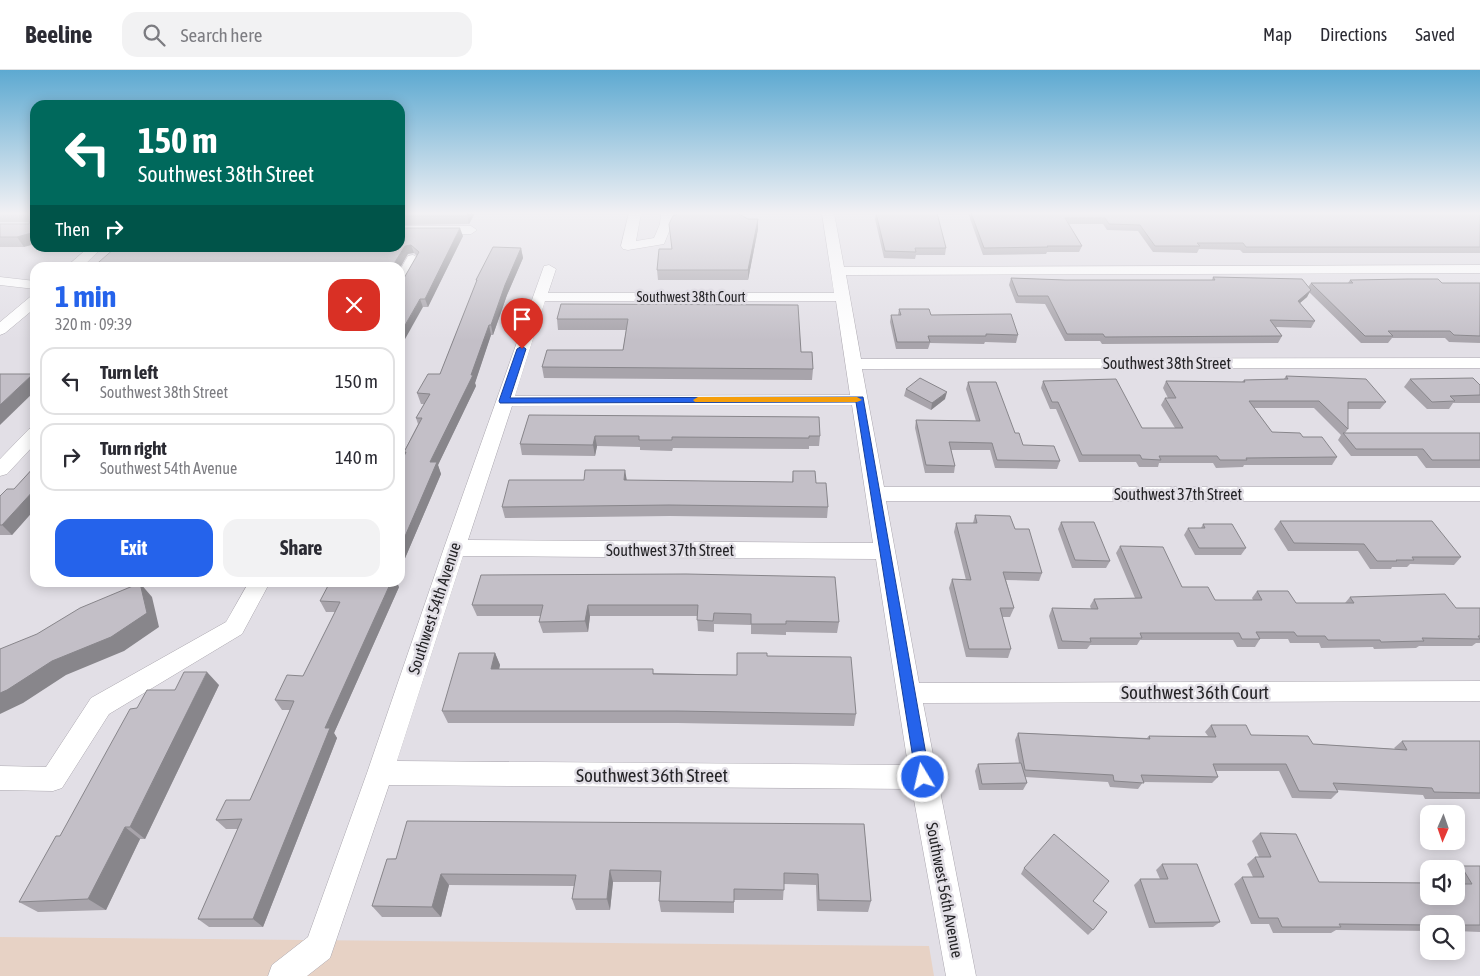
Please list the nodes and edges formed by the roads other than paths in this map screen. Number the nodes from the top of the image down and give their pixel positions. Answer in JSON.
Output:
{"nodes":[{"id":1,"x":835,"y":255,"type":"edge"},
{"id":2,"x":413,"y":259,"type":"edge"},
{"id":3,"x":549,"y":269,"type":"dead end"},
{"id":4,"x":1480,"y":269,"type":"edge"},
{"id":5,"x":838,"y":271,"type":"junction"},
{"id":6,"x":30,"y":273,"type":"edge"},
{"id":7,"x":405,"y":274,"type":"edge"},
{"id":8,"x":30,"y":277,"type":"edge"},
{"id":9,"x":0,"y":278,"type":"edge"},
{"id":10,"x":30,"y":284,"type":"edge"},
{"id":11,"x":540,"y":297,"type":"junction"},
{"id":12,"x":842,"y":297,"type":"junction"},
{"id":13,"x":30,"y":304,"type":"edge"},
{"id":14,"x":0,"y":330,"type":"edge"},
{"id":15,"x":1480,"y":363,"type":"edge"},
{"id":16,"x":854,"y":364,"type":"junction"},
{"id":17,"x":860,"y":400,"type":"junction"},
{"id":18,"x":504,"y":401,"type":"junction"},
{"id":19,"x":30,"y":438,"type":"edge"},
{"id":20,"x":0,"y":470,"type":"edge"},
{"id":21,"x":876,"y":494,"type":"junction"},
{"id":22,"x":1480,"y":494,"type":"edge"},
{"id":23,"x":454,"y":548,"type":"junction"},
{"id":24,"x":886,"y":551,"type":"junction"},
{"id":25,"x":257,"y":587,"type":"edge"},
{"id":26,"x":1480,"y":691,"type":"edge"},
{"id":27,"x":909,"y":693,"type":"junction"},
{"id":28,"x":380,"y":773,"type":"junction"},
{"id":29,"x":923,"y":777,"type":"junction"},
{"id":30,"x":0,"y":778,"type":"edge"},
{"id":31,"x":283,"y":976,"type":"edge"},
{"id":32,"x":961,"y":976,"type":"edge"}],
"edges":[{"from":1,"to":5,"type":"street","name":"Southwest 56th Avenue"},
{"from":2,"to":7,"type":"street"},
{"from":3,"to":11,"type":"street","name":"Southwest 54th Avenue"},
{"from":4,"to":5,"type":"street"},
{"from":5,"to":12,"type":"street","name":"Southwest 56th Avenue"},
{"from":6,"to":9,"type":"street"},
{"from":8,"to":9,"type":"street"},
{"from":9,"to":10,"type":"street"},
{"from":11,"to":12,"type":"street","name":"Southwest 38th Court"},
{"from":11,"to":18,"type":"street","name":"Southwest 54th Avenue"},
{"from":12,"to":16,"type":"street","name":"Southwest 56th Avenue"},
{"from":13,"to":14,"type":"street"},
{"from":15,"to":16,"type":"street","name":"Southwest 38th Street"},
{"from":16,"to":17,"type":"street","name":"Southwest 56th Avenue"},
{"from":17,"to":18,"type":"street"},
{"from":17,"to":21,"type":"street","name":"Southwest 56th Avenue"},
{"from":18,"to":23,"type":"street","name":"Southwest 54th Avenue"},
{"from":19,"to":20,"type":"street"},
{"from":21,"to":22,"type":"street","name":"Southwest 37th Street"},
{"from":21,"to":24,"type":"street","name":"Southwest 56th Avenue"},
{"from":23,"to":24,"type":"street","name":"Southwest 37th Street"},
{"from":23,"to":28,"type":"street","name":"Southwest 54th Avenue"},
{"from":24,"to":27,"type":"street","name":"Southwest 56th Avenue"},
{"from":25,"to":30,"type":"street"},
{"from":26,"to":27,"type":"street","name":"Southwest 36th Court"},
{"from":27,"to":29,"type":"street","name":"Southwest 56th Avenue"},
{"from":28,"to":29,"type":"street","name":"Southwest 36th Street"},
{"from":28,"to":31,"type":"street","name":"Southwest 54th Avenue"},
{"from":29,"to":32,"type":"street","name":"Southwest 56th Avenue"}]}
